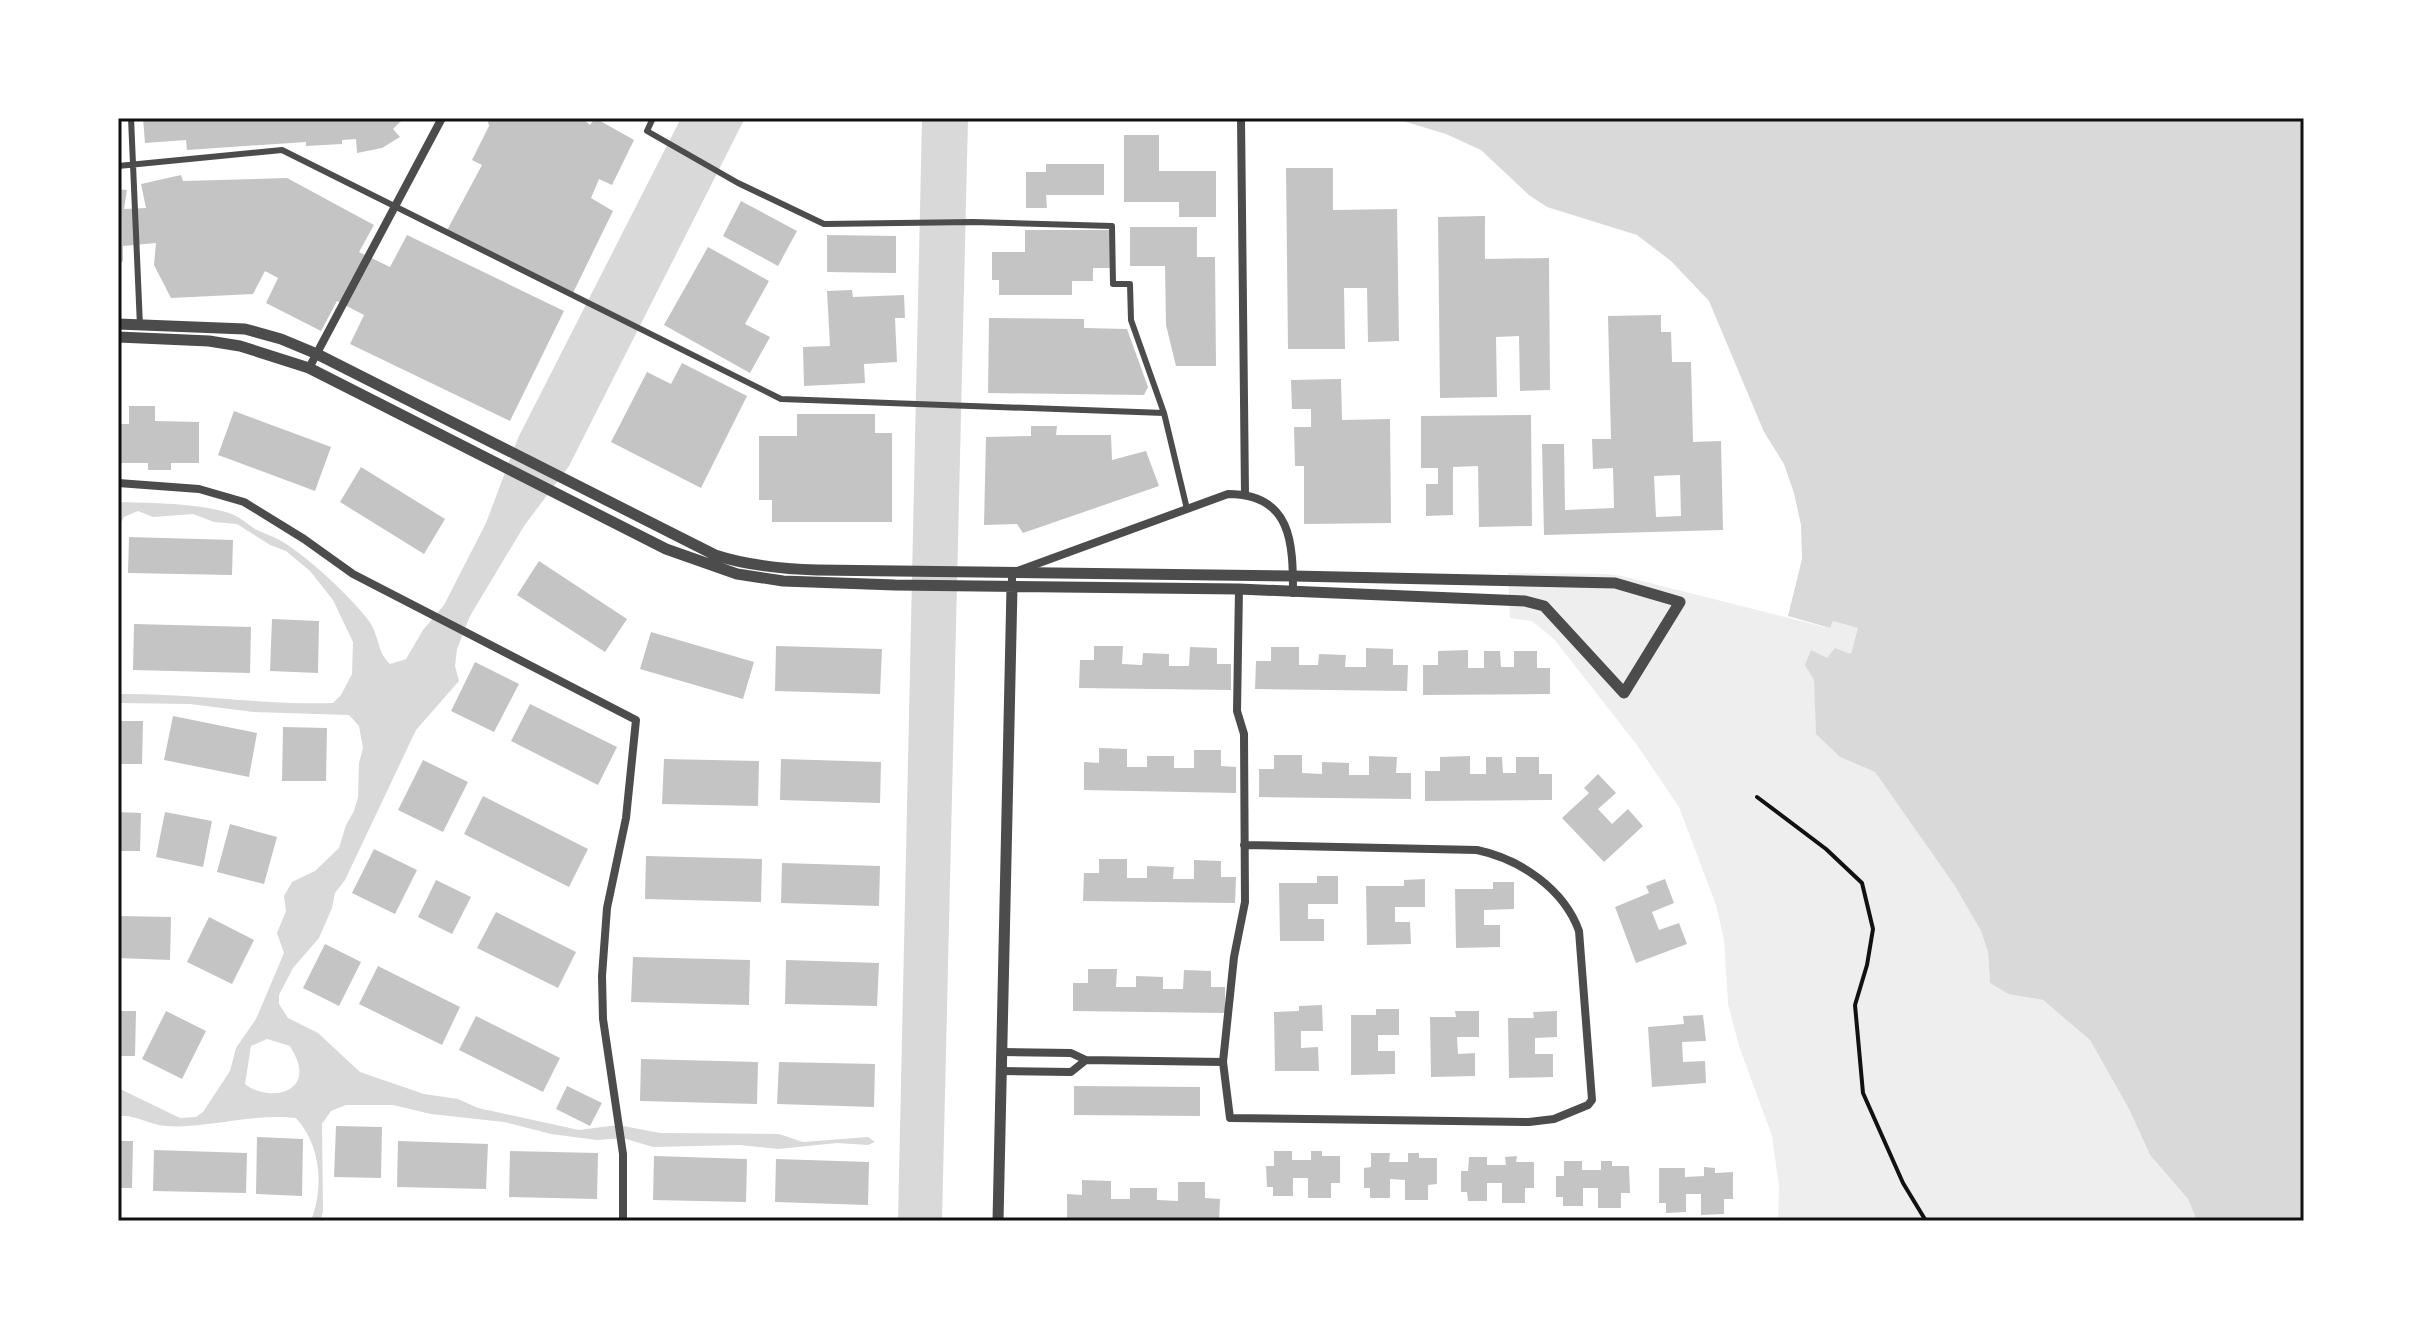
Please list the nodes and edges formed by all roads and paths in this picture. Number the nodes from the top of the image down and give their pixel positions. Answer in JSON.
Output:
{"nodes":[{"id":1,"x":131,"y":118,"type":"edge"},
{"id":2,"x":442,"y":118,"type":"edge"},
{"id":3,"x":653,"y":118,"type":"edge"},
{"id":4,"x":1241,"y":118,"type":"edge"},
{"id":5,"x":135,"y":165,"type":"junction"},
{"id":6,"x":118,"y":166,"type":"edge"},
{"id":7,"x":394,"y":206,"type":"junction"},
{"id":8,"x":118,"y":324,"type":"edge"},
{"id":9,"x":140,"y":331,"type":"junction"},
{"id":10,"x":118,"y":337,"type":"edge"},
{"id":11,"x":317,"y":354,"type":"junction"},
{"id":12,"x":309,"y":368,"type":"junction"},
{"id":13,"x":1164,"y":413,"type":"junction"},
{"id":14,"x":118,"y":483,"type":"edge"},
{"id":15,"x":1245,"y":494,"type":"junction"},
{"id":16,"x":1187,"y":509,"type":"junction"},
{"id":17,"x":1012,"y":573,"type":"junction"},
{"id":18,"x":1293,"y":576,"type":"junction"},
{"id":19,"x":1012,"y":587,"type":"junction"},
{"id":20,"x":1239,"y":589,"type":"junction"},
{"id":21,"x":1293,"y":593,"type":"junction"},
{"id":22,"x":1757,"y":797,"type":"dead end"},
{"id":23,"x":1244,"y":845,"type":"junction"},
{"id":24,"x":1002,"y":1052,"type":"junction"},
{"id":25,"x":1086,"y":1060,"type":"junction"},
{"id":26,"x":1223,"y":1062,"type":"junction"},
{"id":27,"x":1001,"y":1071,"type":"junction"},
{"id":28,"x":623,"y":1221,"type":"edge"},
{"id":29,"x":998,"y":1221,"type":"edge"},
{"id":30,"x":1926,"y":1221,"type":"edge"}],
"edges":[{"from":1,"to":5,"type":"street"},
{"from":2,"to":7,"type":"street"},
{"from":3,"to":13,"type":"street"},
{"from":4,"to":15,"type":"street"},
{"from":5,"to":6,"type":"street"},
{"from":5,"to":7,"type":"street"},
{"from":5,"to":9,"type":"street"},
{"from":7,"to":11,"type":"street"},
{"from":7,"to":13,"type":"street"},
{"from":8,"to":9,"type":"street"},
{"from":9,"to":10,"type":"street"},
{"from":9,"to":11,"type":"street"},
{"from":9,"to":12,"type":"street"},
{"from":11,"to":12,"type":"street"},
{"from":11,"to":17,"type":"street"},
{"from":12,"to":19,"type":"street"},
{"from":13,"to":16,"type":"street"},
{"from":14,"to":28,"type":"street"},
{"from":15,"to":16,"type":"street"},
{"from":15,"to":18,"type":"street"},
{"from":16,"to":17,"type":"street"},
{"from":17,"to":18,"type":"street"},
{"from":17,"to":19,"type":"street"},
{"from":18,"to":21,"type":"street"},
{"from":18,"to":21,"type":"street"},
{"from":19,"to":20,"type":"street"},
{"from":19,"to":24,"type":"street"},
{"from":20,"to":21,"type":"street"},
{"from":20,"to":23,"type":"street"},
{"from":22,"to":30,"type":"path"},
{"from":23,"to":26,"type":"street"},
{"from":23,"to":26,"type":"street"},
{"from":24,"to":25,"type":"street"},
{"from":24,"to":27,"type":"street"},
{"from":25,"to":26,"type":"street"},
{"from":25,"to":27,"type":"street"},
{"from":27,"to":29,"type":"street"}]}
